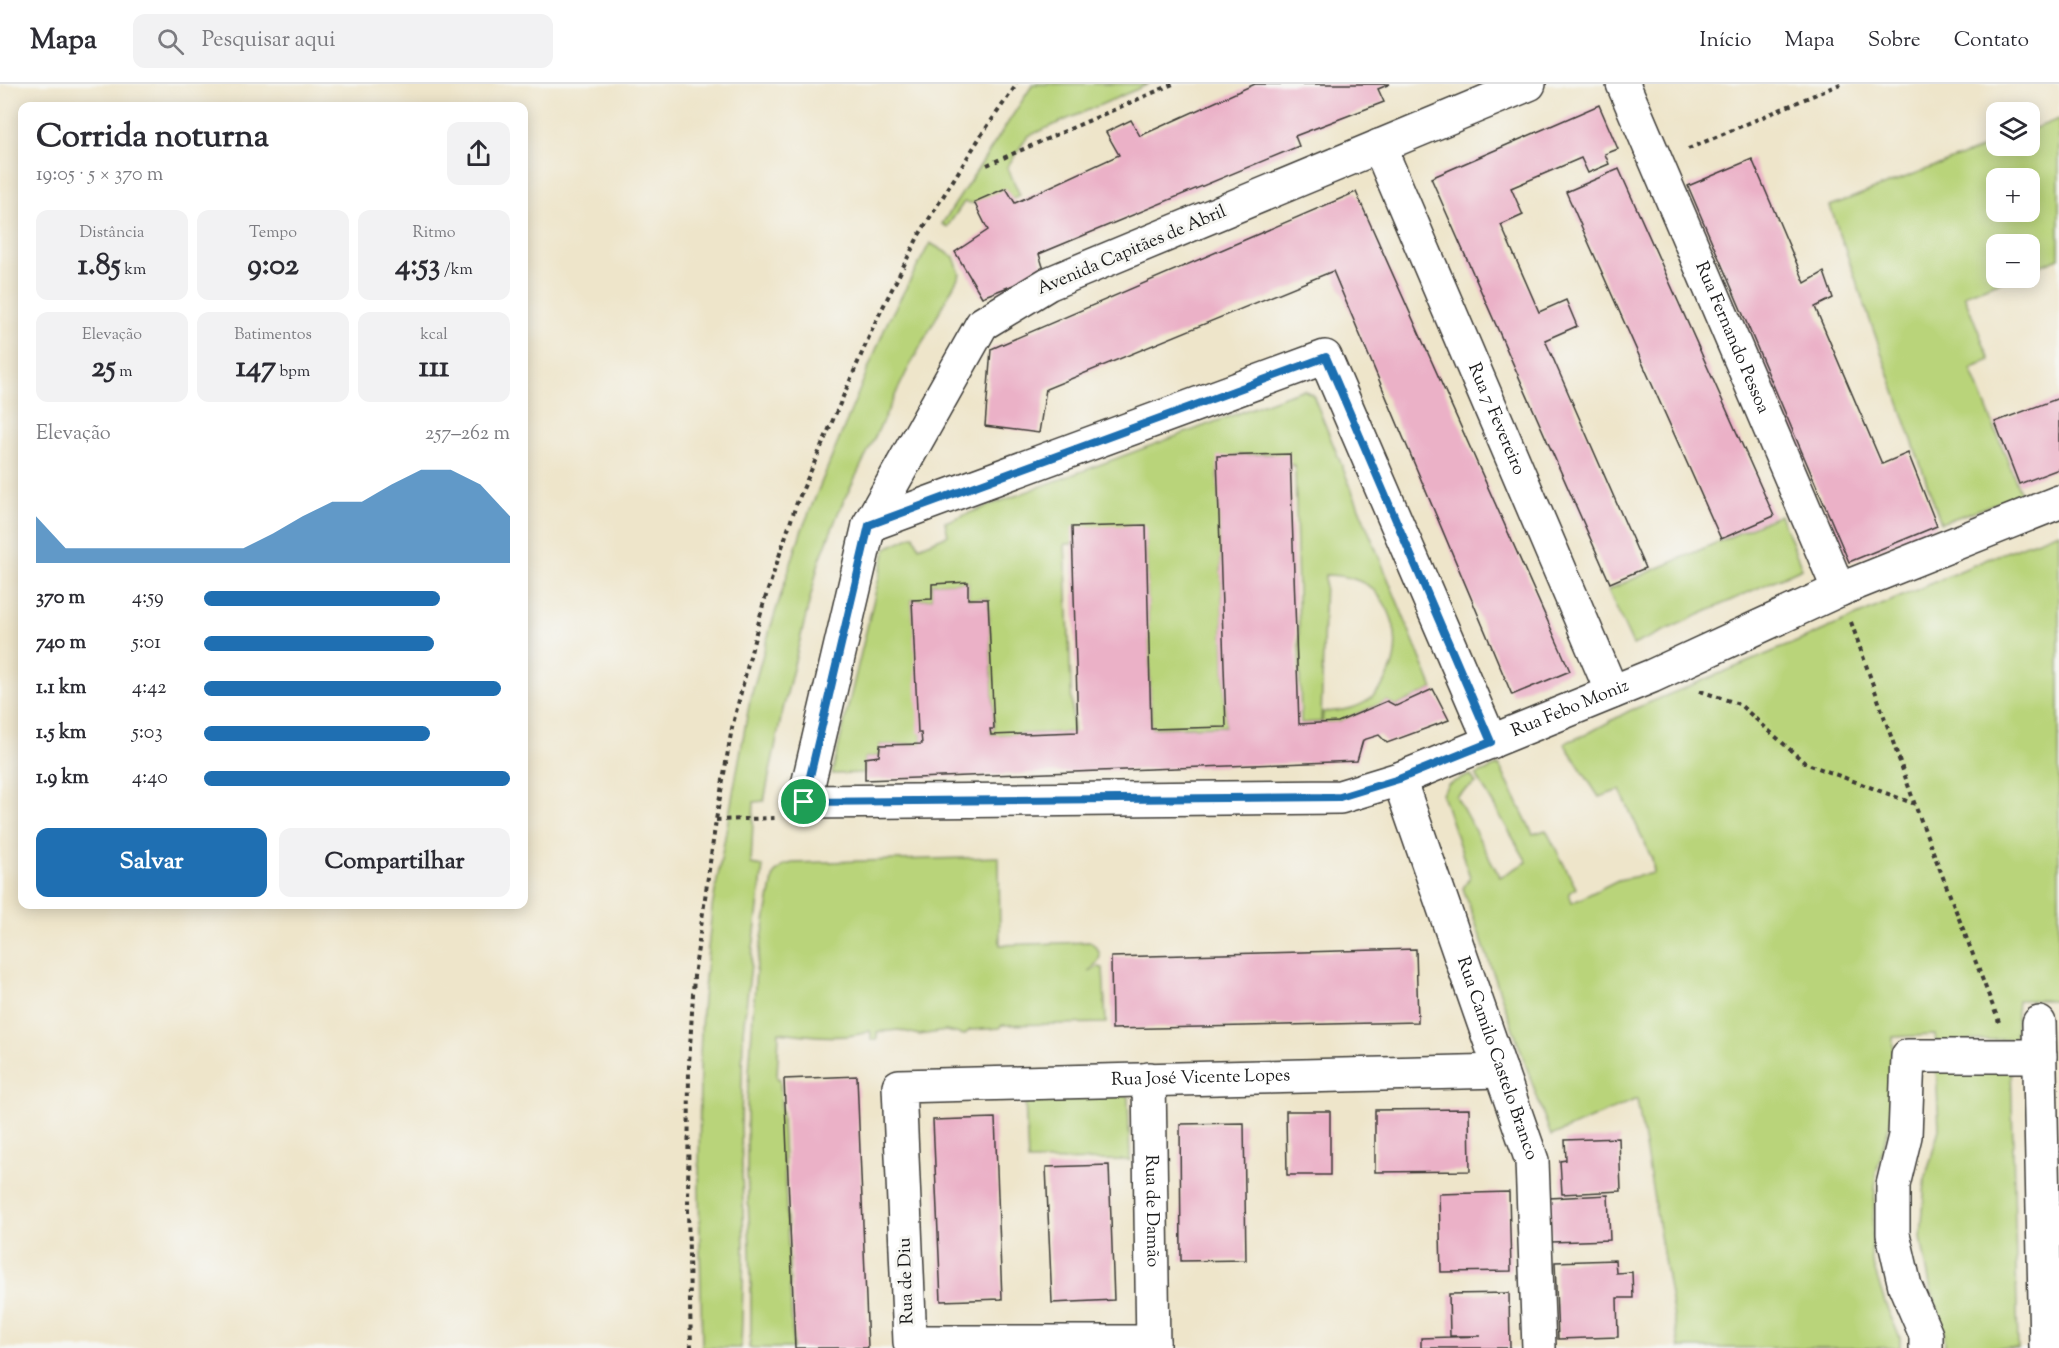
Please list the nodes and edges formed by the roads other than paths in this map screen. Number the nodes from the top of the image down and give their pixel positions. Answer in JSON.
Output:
{"nodes":[{"id":1,"x":1529,"y":84,"type":"edge"},
{"id":2,"x":1623,"y":84,"type":"edge"},
{"id":3,"x":1379,"y":146,"type":"junction"},
{"id":4,"x":2059,"y":502,"type":"edge"},
{"id":5,"x":869,"y":525,"type":"junction"},
{"id":6,"x":1839,"y":590,"type":"junction"},
{"id":7,"x":1612,"y":692,"type":"junction"},
{"id":8,"x":1491,"y":742,"type":"junction"},
{"id":9,"x":1399,"y":779,"type":"junction"},
{"id":10,"x":804,"y":802,"type":"joint"},
{"id":11,"x":2039,"y":1023,"type":"road end"},
{"id":12,"x":2040,"y":1056,"type":"junction"},
{"id":13,"x":1501,"y":1071,"type":"junction"},
{"id":14,"x":1149,"y":1079,"type":"junction"},
{"id":15,"x":899,"y":1086,"type":"joint"},
{"id":16,"x":2051,"y":1218,"type":"edge"},
{"id":17,"x":1056,"y":1345,"type":"edge"},
{"id":18,"x":1153,"y":1345,"type":"edge"},
{"id":19,"x":1539,"y":1348,"type":"edge"},
{"id":20,"x":1926,"y":1348,"type":"edge"},
{"id":21,"x":2046,"y":1348,"type":"edge"}],
"edges":[{"from":1,"to":3,"type":"street","name":"Avenida Capitães de Abril"},
{"from":2,"to":6,"type":"street","name":"Rua Fernando Pessoa"},
{"from":3,"to":5,"type":"street","name":"Avenida Capitães de Abril"},
{"from":3,"to":7,"type":"street","name":"Rua 7 Fevereiro"},
{"from":4,"to":6,"type":"street","name":"Rua Febo Moniz"},
{"from":5,"to":8,"type":"street"},
{"from":5,"to":10,"type":"street","name":"Avenida Capitães de Abril"},
{"from":6,"to":7,"type":"street","name":"Rua Febo Moniz"},
{"from":7,"to":8,"type":"street","name":"Rua Febo Moniz"},
{"from":8,"to":9,"type":"street","name":"Rua Febo Moniz"},
{"from":9,"to":10,"type":"street","name":"Rua Febo Moniz"},
{"from":9,"to":13,"type":"street","name":"Rua Camilo Castelo Branco"},
{"from":11,"to":12,"type":"street"},
{"from":12,"to":16,"type":"street"},
{"from":12,"to":20,"type":"street"},
{"from":13,"to":14,"type":"street","name":"Rua José Vicente Lopes"},
{"from":13,"to":19,"type":"street","name":"Rua Camilo Castelo Branco"},
{"from":14,"to":15,"type":"street","name":"Rua José Vicente Lopes"},
{"from":14,"to":18,"type":"street","name":"Rua de Damão"},
{"from":15,"to":17,"type":"street","name":"Rua de Diu"},
{"from":16,"to":21,"type":"street"},
{"from":17,"to":18,"type":"street","name":"Rua de Diu"}]}
